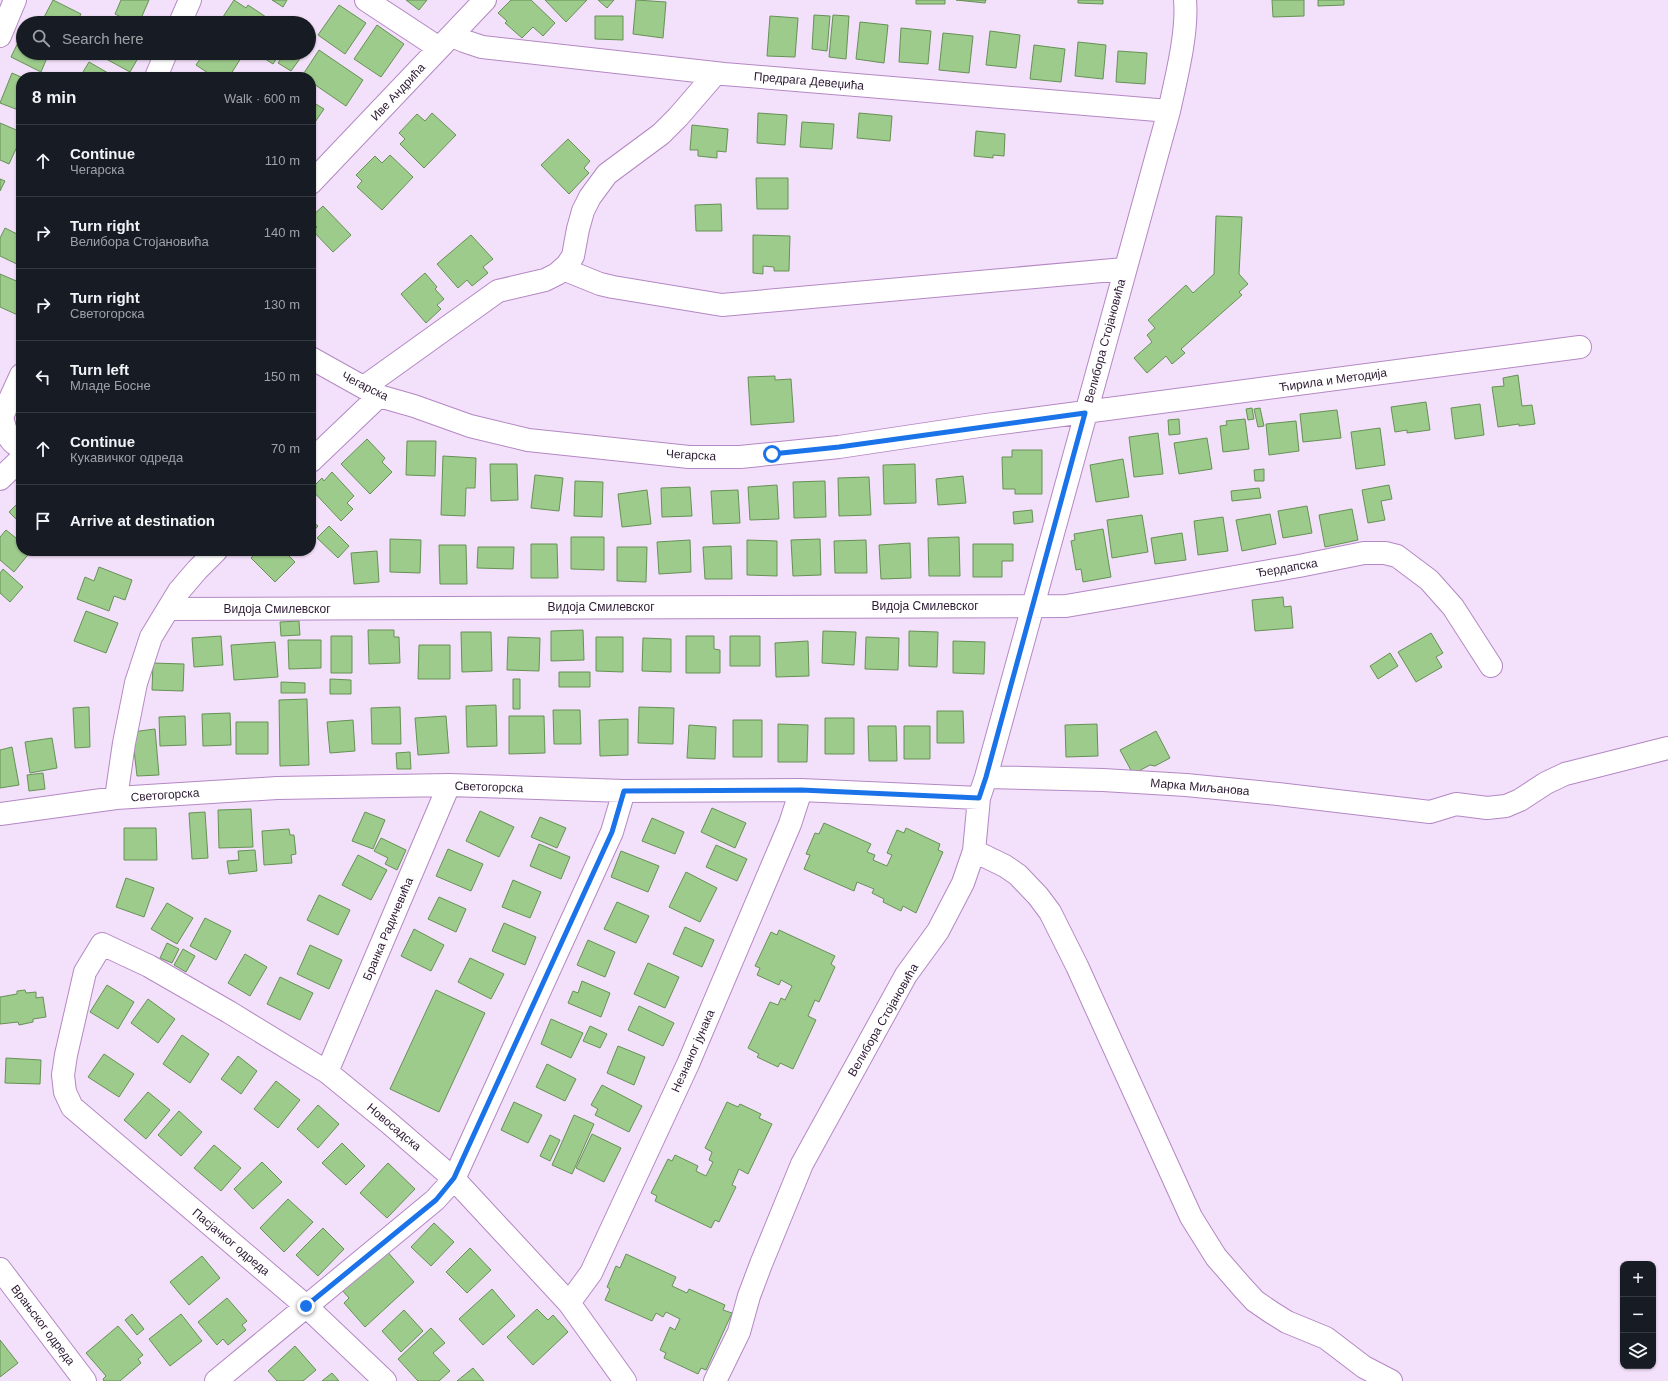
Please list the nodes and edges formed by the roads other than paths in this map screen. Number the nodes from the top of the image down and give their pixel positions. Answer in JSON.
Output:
{"nodes":[{"id":1,"x":15,"y":0,"type":"edge"},
{"id":2,"x":190,"y":0,"type":"edge"},
{"id":3,"x":366,"y":0,"type":"edge"},
{"id":4,"x":485,"y":0,"type":"edge"},
{"id":5,"x":1185,"y":0,"type":"edge"},
{"id":6,"x":183,"y":16,"type":"edge"},
{"id":7,"x":0,"y":36,"type":"edge"},
{"id":8,"x":445,"y":42,"type":"junction"},
{"id":9,"x":163,"y":60,"type":"edge"},
{"id":10,"x":158,"y":72,"type":"edge"},
{"id":11,"x":716,"y":72,"type":"junction"},
{"id":12,"x":1169,"y":111,"type":"junction"},
{"id":13,"x":316,"y":178,"type":"edge"},
{"id":14,"x":563,"y":269,"type":"junction"},
{"id":15,"x":1124,"y":269,"type":"junction"},
{"id":16,"x":1580,"y":347,"type":"dead end"},
{"id":17,"x":316,"y":361,"type":"edge"},
{"id":18,"x":16,"y":386,"type":"edge"},
{"id":19,"x":372,"y":392,"type":"junction"},
{"id":20,"x":1085,"y":413,"type":"junction"},
{"id":21,"x":1,"y":419,"type":"edge"},
{"id":22,"x":16,"y":445,"type":"edge"},
{"id":23,"x":316,"y":455,"type":"edge"},
{"id":24,"x":16,"y":464,"type":"edge"},
{"id":25,"x":0,"y":479,"type":"edge"},
{"id":26,"x":211,"y":556,"type":"edge"},
{"id":27,"x":1033,"y":606,"type":"junction"},
{"id":28,"x":169,"y":609,"type":"junction"},
{"id":29,"x":1491,"y":666,"type":"dead end"},
{"id":30,"x":1668,"y":748,"type":"edge"},
{"id":31,"x":986,"y":777,"type":"junction"},
{"id":32,"x":448,"y":785,"type":"junction"},
{"id":33,"x":801,"y":790,"type":"junction"},
{"id":34,"x":624,"y":791,"type":"junction"},
{"id":35,"x":116,"y":798,"type":"junction"},
{"id":36,"x":979,"y":798,"type":"junction"},
{"id":37,"x":0,"y":814,"type":"edge"},
{"id":38,"x":974,"y":851,"type":"junction"},
{"id":39,"x":327,"y":1072,"type":"junction"},
{"id":40,"x":72,"y":1107,"type":"joint"},
{"id":41,"x":454,"y":1178,"type":"junction"},
{"id":42,"x":0,"y":1269,"type":"edge"},
{"id":43,"x":569,"y":1303,"type":"junction"},
{"id":44,"x":306,"y":1306,"type":"junction"},
{"id":45,"x":85,"y":1381,"type":"edge"},
{"id":46,"x":216,"y":1381,"type":"edge"},
{"id":47,"x":385,"y":1381,"type":"edge"},
{"id":48,"x":625,"y":1381,"type":"edge"},
{"id":49,"x":715,"y":1381,"type":"edge"},
{"id":50,"x":1391,"y":1381,"type":"edge"}],
"edges":[{"from":1,"to":7,"type":"street"},
{"from":2,"to":6,"type":"street"},
{"from":3,"to":8,"type":"street","name":"Предрага Девеџића"},
{"from":4,"to":8,"type":"street","name":"Иве Андрића"},
{"from":5,"to":12,"type":"street","name":"Велибора Стојановића"},
{"from":8,"to":11,"type":"street","name":"Предрага Девеџића"},
{"from":8,"to":13,"type":"street","name":"Иве Андрића"},
{"from":9,"to":10,"type":"street"},
{"from":11,"to":12,"type":"street","name":"Предрага Девеџића"},
{"from":11,"to":14,"type":"street"},
{"from":12,"to":15,"type":"street","name":"Велибора Стојановића"},
{"from":14,"to":15,"type":"street"},
{"from":14,"to":19,"type":"street"},
{"from":15,"to":20,"type":"street","name":"Велибора Стојановића"},
{"from":16,"to":20,"type":"street","name":"Ћирила и Методија"},
{"from":17,"to":19,"type":"street","name":"Чегарска"},
{"from":18,"to":21,"type":"street"},
{"from":19,"to":20,"type":"street","name":"Чегарска"},
{"from":19,"to":23,"type":"street"},
{"from":20,"to":27,"type":"street","name":"Велибора Стојановића"},
{"from":21,"to":22,"type":"street"},
{"from":24,"to":25,"type":"street"},
{"from":26,"to":28,"type":"street"},
{"from":27,"to":28,"type":"street","name":"Видоја Смилевског"},
{"from":27,"to":29,"type":"street","name":"Ђердапска"},
{"from":27,"to":31,"type":"street","name":"Велибора Стојановића"},
{"from":28,"to":35,"type":"street"},
{"from":30,"to":31,"type":"street","name":"Марка Миљанова"},
{"from":31,"to":36,"type":"street","name":"Велибора Стојановића"},
{"from":32,"to":34,"type":"street","name":"Светогорска"},
{"from":32,"to":35,"type":"street","name":"Светогорска"},
{"from":32,"to":39,"type":"street","name":"Бранка Радичевића"},
{"from":33,"to":34,"type":"street","name":"Светогорска"},
{"from":33,"to":36,"type":"street","name":"Светогорска"},
{"from":33,"to":43,"type":"street","name":"Незнаног јунака"},
{"from":34,"to":41,"type":"street"},
{"from":35,"to":37,"type":"street","name":"Светогорска"},
{"from":36,"to":38,"type":"street","name":"Велибора Стојановића"},
{"from":38,"to":49,"type":"street","name":"Велибора Стојановића"},
{"from":38,"to":50,"type":"street"},
{"from":39,"to":40,"type":"street","name":"Новосадска"},
{"from":39,"to":41,"type":"street","name":"Новосадска"},
{"from":40,"to":44,"type":"street","name":"Пасјачког одреда"},
{"from":41,"to":43,"type":"street","name":"Новосадска"},
{"from":41,"to":44,"type":"street"},
{"from":42,"to":45,"type":"street","name":"Врањског одреда"},
{"from":43,"to":48,"type":"street","name":"Новосадска"},
{"from":44,"to":46,"type":"street"},
{"from":44,"to":47,"type":"street","name":"Пасјачког одреда"}]}
